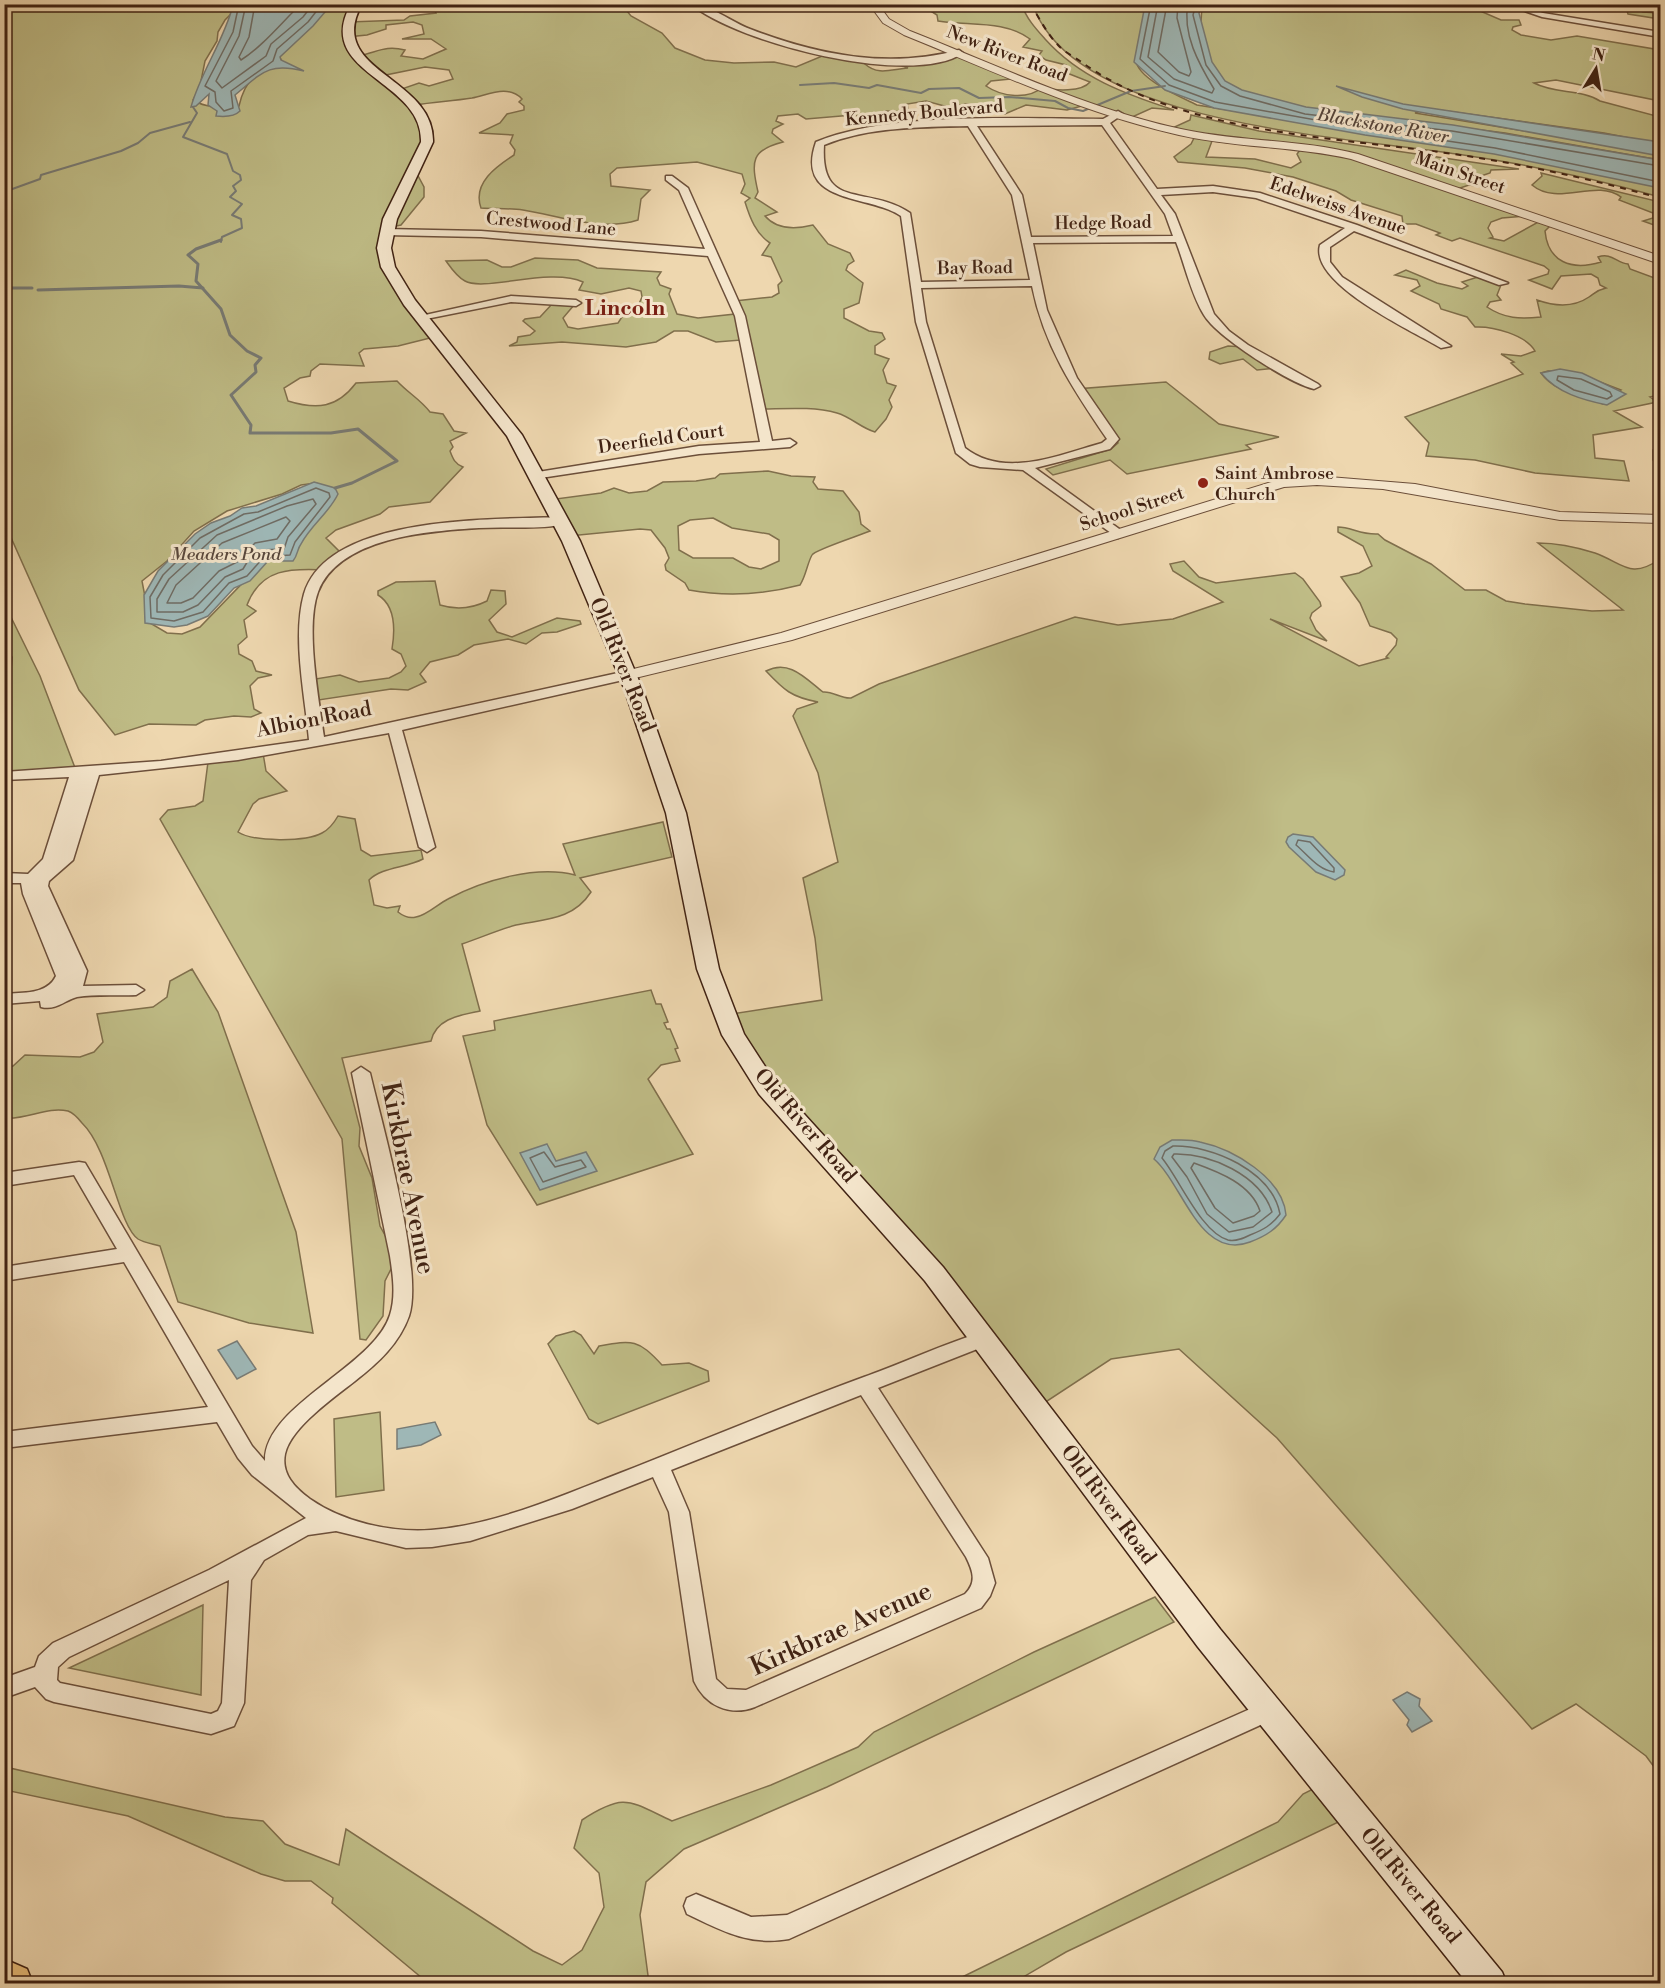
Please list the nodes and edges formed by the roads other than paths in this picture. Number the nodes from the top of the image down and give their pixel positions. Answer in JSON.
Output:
{"nodes":[{"id":1,"x":357,"y":4,"type":"edge"},
{"id":2,"x":695,"y":4,"type":"edge"},
{"id":3,"x":873,"y":4,"type":"edge"},
{"id":4,"x":1508,"y":4,"type":"edge"},
{"id":5,"x":1660,"y":34,"type":"edge"},
{"id":6,"x":958,"y":53,"type":"junction"},
{"id":7,"x":1104,"y":109,"type":"joint"},
{"id":8,"x":1118,"y":114,"type":"junction"},
{"id":9,"x":1104,"y":122,"type":"junction"},
{"id":10,"x":971,"y":123,"type":"junction"},
{"id":11,"x":669,"y":178,"type":"dead end"},
{"id":12,"x":1156,"y":192,"type":"junction"},
{"id":13,"x":1353,"y":227,"type":"junction"},
{"id":14,"x":386,"y":232,"type":"junction"},
{"id":15,"x":1179,"y":238,"type":"junction"},
{"id":16,"x":1028,"y":240,"type":"junction"},
{"id":17,"x":713,"y":253,"type":"junction"},
{"id":18,"x":1660,"y":260,"type":"edge"},
{"id":19,"x":1035,"y":283,"type":"junction"},
{"id":20,"x":1503,"y":283,"type":"dead end"},
{"id":21,"x":915,"y":285,"type":"junction"},
{"id":22,"x":576,"y":303,"type":"dead end"},
{"id":23,"x":421,"y":317,"type":"junction"},
{"id":24,"x":1445,"y":346,"type":"dead end"},
{"id":25,"x":1314,"y":386,"type":"dead end"},
{"id":26,"x":790,"y":443,"type":"dead end"},
{"id":27,"x":767,"y":445,"type":"junction"},
{"id":28,"x":1660,"y":450,"type":"edge"},
{"id":29,"x":1660,"y":460,"type":"edge"},
{"id":30,"x":1026,"y":467,"type":"junction"},
{"id":31,"x":538,"y":476,"type":"junction"},
{"id":32,"x":1660,"y":519,"type":"edge"},
{"id":33,"x":561,"y":521,"type":"junction"},
{"id":34,"x":1118,"y":534,"type":"junction"},
{"id":35,"x":627,"y":675,"type":"junction"},
{"id":36,"x":394,"y":726,"type":"junction"},
{"id":37,"x":317,"y":743,"type":"junction"},
{"id":38,"x":85,"y":773,"type":"junction"},
{"id":39,"x":4,"y":776,"type":"edge"},
{"id":40,"x":427,"y":847,"type":"dead end"},
{"id":41,"x":4,"y":878,"type":"edge"},
{"id":42,"x":36,"y":883,"type":"junction"},
{"id":43,"x":4,"y":886,"type":"edge"},
{"id":44,"x":136,"y":990,"type":"dead end"},
{"id":45,"x":74,"y":992,"type":"junction"},
{"id":46,"x":4,"y":999,"type":"edge"},
{"id":47,"x":4,"y":1008,"type":"edge"},
{"id":48,"x":362,"y":1073,"type":"dead end"},
{"id":49,"x":4,"y":1180,"type":"edge"},
{"id":50,"x":128,"y":1254,"type":"junction"},
{"id":51,"x":4,"y":1274,"type":"edge"},
{"id":52,"x":983,"y":1339,"type":"junction"},
{"id":53,"x":865,"y":1385,"type":"junction"},
{"id":54,"x":222,"y":1413,"type":"junction"},
{"id":55,"x":4,"y":1440,"type":"edge"},
{"id":56,"x":657,"y":1467,"type":"junction"},
{"id":57,"x":279,"y":1485,"type":"junction"},
{"id":58,"x":336,"y":1523,"type":"junction"},
{"id":59,"x":256,"y":1555,"type":"junction"},
{"id":60,"x":45,"y":1674,"type":"junction"},
{"id":61,"x":4,"y":1688,"type":"edge"},
{"id":62,"x":1268,"y":1711,"type":"junction"},
{"id":63,"x":696,"y":1906,"type":"dead end"},
{"id":64,"x":4,"y":1980,"type":"edge"},
{"id":65,"x":12,"y":1983,"type":"edge"},
{"id":66,"x":1490,"y":1983,"type":"edge"}],
"edges":[{"from":1,"to":14,"type":"main road","name":"Old River Road"},
{"from":2,"to":6,"type":"street"},
{"from":3,"to":6,"type":"street","name":"New River Road"},
{"from":4,"to":5,"type":"street"},
{"from":6,"to":7,"type":"street","name":"New River Road"},
{"from":7,"to":8,"type":"street","name":"Main Street"},
{"from":8,"to":9,"type":"street","name":"Kennedy Boulevard"},
{"from":8,"to":18,"type":"street","name":"Main Street"},
{"from":9,"to":10,"type":"street","name":"Kennedy Boulevard"},
{"from":9,"to":12,"type":"street"},
{"from":10,"to":16,"type":"street"},
{"from":10,"to":21,"type":"street","name":"Kennedy Boulevard"},
{"from":11,"to":17,"type":"street"},
{"from":12,"to":13,"type":"street","name":"Edelweiss Avenue"},
{"from":12,"to":15,"type":"street"},
{"from":13,"to":20,"type":"street","name":"Edelweiss Avenue"},
{"from":13,"to":24,"type":"street"},
{"from":14,"to":17,"type":"street","name":"Crestwood Lane"},
{"from":14,"to":23,"type":"main road","name":"Old River Road"},
{"from":15,"to":16,"type":"street","name":"Hedge Road"},
{"from":15,"to":25,"type":"street"},
{"from":16,"to":19,"type":"street"},
{"from":17,"to":27,"type":"street"},
{"from":19,"to":21,"type":"street","name":"Bay Road"},
{"from":19,"to":30,"type":"street"},
{"from":21,"to":30,"type":"street","name":"Kennedy Boulevard"},
{"from":22,"to":23,"type":"street"},
{"from":23,"to":31,"type":"main road","name":"Old River Road"},
{"from":26,"to":27,"type":"street","name":"Deerfield Court"},
{"from":27,"to":31,"type":"street","name":"Deerfield Court"},
{"from":28,"to":29,"type":"street"},
{"from":30,"to":34,"type":"street"},
{"from":31,"to":33,"type":"main road","name":"Old River Road"},
{"from":32,"to":34,"type":"street","name":"School Street"},
{"from":33,"to":35,"type":"main road","name":"Old River Road"},
{"from":33,"to":37,"type":"street"},
{"from":34,"to":35,"type":"street","name":"School Street"},
{"from":35,"to":36,"type":"street","name":"Albion Road"},
{"from":35,"to":52,"type":"main road","name":"Old River Road"},
{"from":36,"to":37,"type":"street","name":"Albion Road"},
{"from":36,"to":40,"type":"street"},
{"from":37,"to":38,"type":"street","name":"Albion Road"},
{"from":38,"to":39,"type":"street","name":"Albion Road"},
{"from":38,"to":42,"type":"street"},
{"from":41,"to":42,"type":"street"},
{"from":42,"to":43,"type":"street"},
{"from":42,"to":45,"type":"street"},
{"from":42,"to":46,"type":"street"},
{"from":44,"to":45,"type":"street"},
{"from":45,"to":47,"type":"street"},
{"from":48,"to":57,"type":"street","name":"Kirkbrae Avenue"},
{"from":49,"to":50,"type":"street"},
{"from":50,"to":51,"type":"street"},
{"from":50,"to":54,"type":"street"},
{"from":52,"to":53,"type":"street"},
{"from":52,"to":62,"type":"main road","name":"Old River Road"},
{"from":53,"to":56,"type":"street"},
{"from":53,"to":56,"type":"street","name":"Kirkbrae Avenue"},
{"from":54,"to":55,"type":"street"},
{"from":54,"to":57,"type":"street"},
{"from":56,"to":58,"type":"street"},
{"from":57,"to":58,"type":"street"},
{"from":58,"to":59,"type":"street"},
{"from":59,"to":60,"type":"street"},
{"from":59,"to":60,"type":"street"},
{"from":60,"to":61,"type":"street"},
{"from":62,"to":63,"type":"street"},
{"from":62,"to":66,"type":"main road","name":"Old River Road"},
{"from":64,"to":65,"type":"highway"}]}
